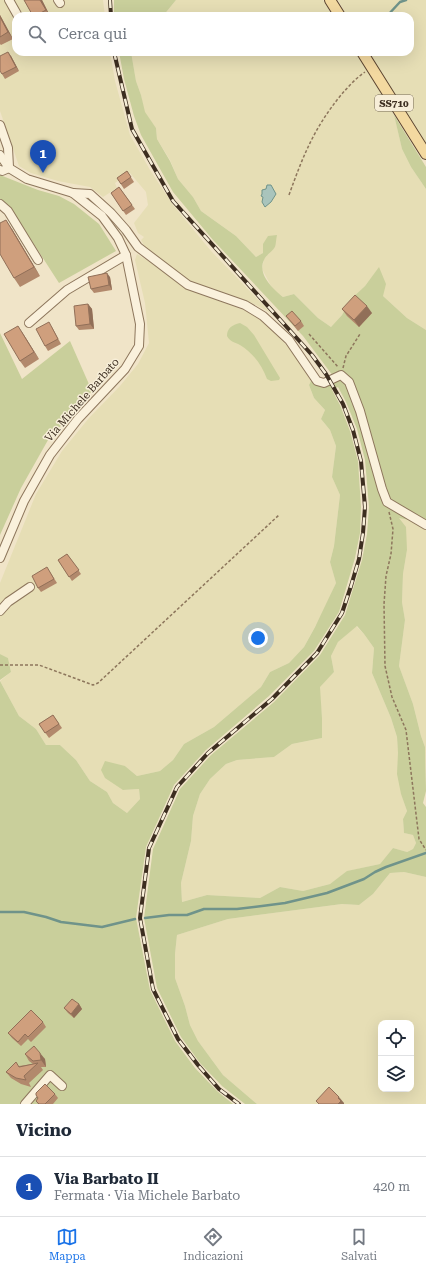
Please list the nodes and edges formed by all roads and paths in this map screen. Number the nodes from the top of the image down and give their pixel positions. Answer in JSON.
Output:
{"nodes":[{"id":1,"x":9,"y":0,"type":"edge"},
{"id":2,"x":330,"y":0,"type":"edge"},
{"id":3,"x":16,"y":12,"type":"edge"},
{"id":4,"x":338,"y":12,"type":"edge"},
{"id":5,"x":365,"y":56,"type":"edge"},
{"id":6,"x":372,"y":67,"type":"junction"},
{"id":7,"x":0,"y":125,"type":"edge"},
{"id":8,"x":0,"y":154,"type":"edge"},
{"id":9,"x":426,"y":154,"type":"edge"},
{"id":10,"x":3,"y":170,"type":"edge"},
{"id":11,"x":73,"y":193,"type":"junction"},
{"id":12,"x":289,"y":195,"type":"dead end"},
{"id":13,"x":0,"y":204,"type":"edge"},
{"id":14,"x":126,"y":256,"type":"junction"},
{"id":15,"x":38,"y":260,"type":"dead end"},
{"id":16,"x":29,"y":323,"type":"dead end"},
{"id":17,"x":309,"y":334,"type":"dead end"},
{"id":18,"x":360,"y":334,"type":"dead end"},
{"id":19,"x":341,"y":375,"type":"junction"},
{"id":20,"x":387,"y":502,"type":"junction"},
{"id":21,"x":279,"y":515,"type":"dead end"},
{"id":22,"x":426,"y":525,"type":"edge"},
{"id":23,"x":0,"y":558,"type":"edge"},
{"id":24,"x":30,"y":587,"type":"dead end"},
{"id":25,"x":0,"y":611,"type":"edge"},
{"id":26,"x":0,"y":665,"type":"edge"},
{"id":27,"x":426,"y":850,"type":"edge"},
{"id":28,"x":62,"y":1086,"type":"dead end"},
{"id":29,"x":25,"y":1104,"type":"edge"}],
"edges":[{"from":1,"to":3,"type":"street"},
{"from":2,"to":4,"type":"main road"},
{"from":5,"to":6,"type":"main road","number":"SS710"},
{"from":6,"to":9,"type":"main road","number":"SS710"},
{"from":6,"to":12,"type":"path"},
{"from":7,"to":10,"type":"street"},
{"from":8,"to":10,"type":"street"},
{"from":10,"to":11,"type":"street","name":"Via Michele Barbato"},
{"from":11,"to":14,"type":"street","name":"Via Michele Barbato"},
{"from":11,"to":19,"type":"street"},
{"from":13,"to":15,"type":"street"},
{"from":14,"to":16,"type":"street"},
{"from":14,"to":23,"type":"street","name":"Via Michele Barbato"},
{"from":17,"to":19,"type":"path"},
{"from":18,"to":19,"type":"path"},
{"from":19,"to":20,"type":"street"},
{"from":20,"to":22,"type":"street"},
{"from":20,"to":27,"type":"path"},
{"from":21,"to":26,"type":"path"},
{"from":24,"to":25,"type":"street"},
{"from":28,"to":29,"type":"street"}]}
